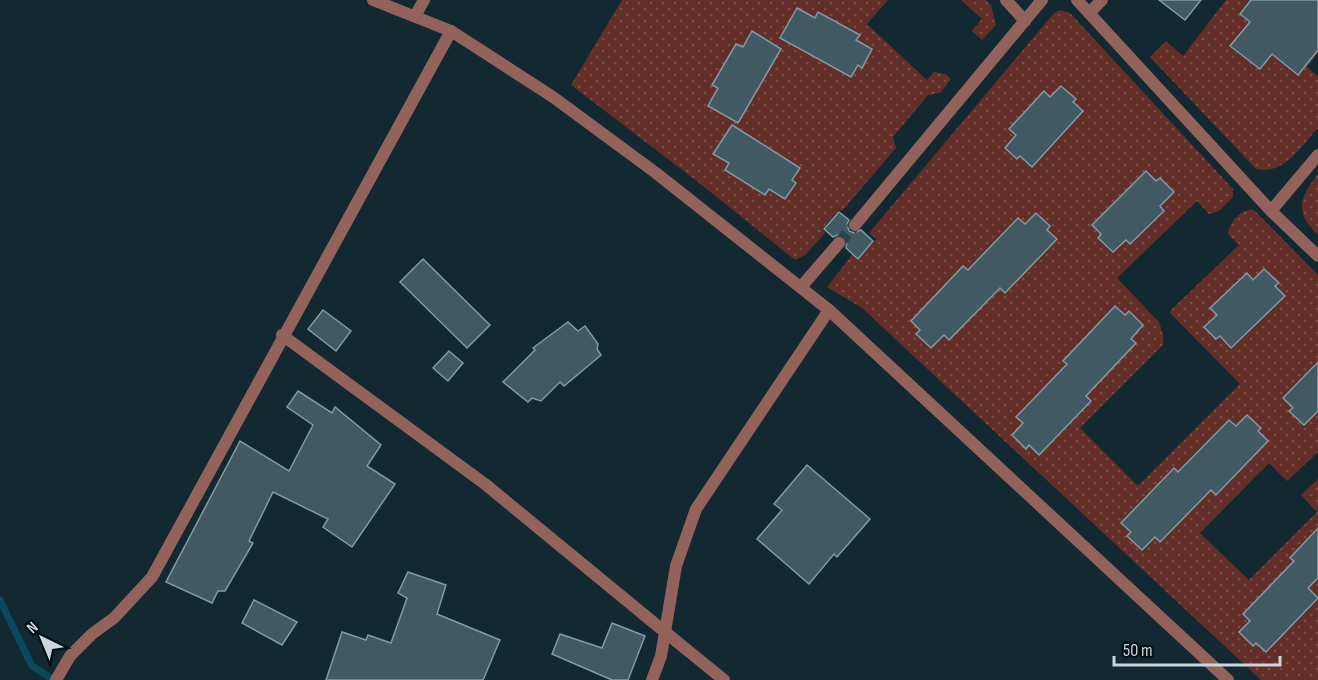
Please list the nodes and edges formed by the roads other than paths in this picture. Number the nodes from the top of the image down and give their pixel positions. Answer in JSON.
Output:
{"nodes":[{"id":1,"x":373,"y":0,"type":"edge"},
{"id":2,"x":424,"y":0,"type":"edge"},
{"id":3,"x":1006,"y":0,"type":"edge"},
{"id":4,"x":1042,"y":0,"type":"edge"},
{"id":5,"x":1077,"y":0,"type":"edge"},
{"id":6,"x":1102,"y":0,"type":"edge"},
{"id":7,"x":1089,"y":13,"type":"junction"},
{"id":8,"x":415,"y":16,"type":"junction"},
{"id":9,"x":1025,"y":21,"type":"junction"},
{"id":10,"x":451,"y":31,"type":"junction"},
{"id":11,"x":1318,"y":155,"type":"edge"},
{"id":12,"x":1271,"y":211,"type":"junction"},
{"id":13,"x":855,"y":225,"type":"tunnel mouth"},
{"id":14,"x":839,"y":243,"type":"tunnel mouth"},
{"id":15,"x":1318,"y":256,"type":"edge"},
{"id":16,"x":801,"y":286,"type":"junction"},
{"id":17,"x":829,"y":310,"type":"junction"},
{"id":18,"x":282,"y":335,"type":"junction"},
{"id":19,"x":664,"y":632,"type":"junction"},
{"id":20,"x":56,"y":680,"type":"edge"},
{"id":21,"x":652,"y":680,"type":"edge"},
{"id":22,"x":724,"y":680,"type":"edge"},
{"id":23,"x":1228,"y":680,"type":"edge"}],
"edges":[{"from":1,"to":8,"type":"street"},
{"from":2,"to":8,"type":"street"},
{"from":3,"to":9,"type":"street"},
{"from":4,"to":9,"type":"street"},
{"from":5,"to":7,"type":"street"},
{"from":6,"to":7,"type":"street"},
{"from":7,"to":12,"type":"street"},
{"from":8,"to":10,"type":"street"},
{"from":9,"to":13,"type":"street"},
{"from":10,"to":16,"type":"street"},
{"from":10,"to":18,"type":"street"},
{"from":11,"to":12,"type":"street"},
{"from":12,"to":15,"type":"street"},
{"from":14,"to":16,"type":"street"},
{"from":16,"to":17,"type":"street"},
{"from":17,"to":19,"type":"street"},
{"from":17,"to":23,"type":"street"},
{"from":18,"to":19,"type":"street"},
{"from":18,"to":20,"type":"street"},
{"from":19,"to":21,"type":"street"},
{"from":19,"to":22,"type":"street"}]}
